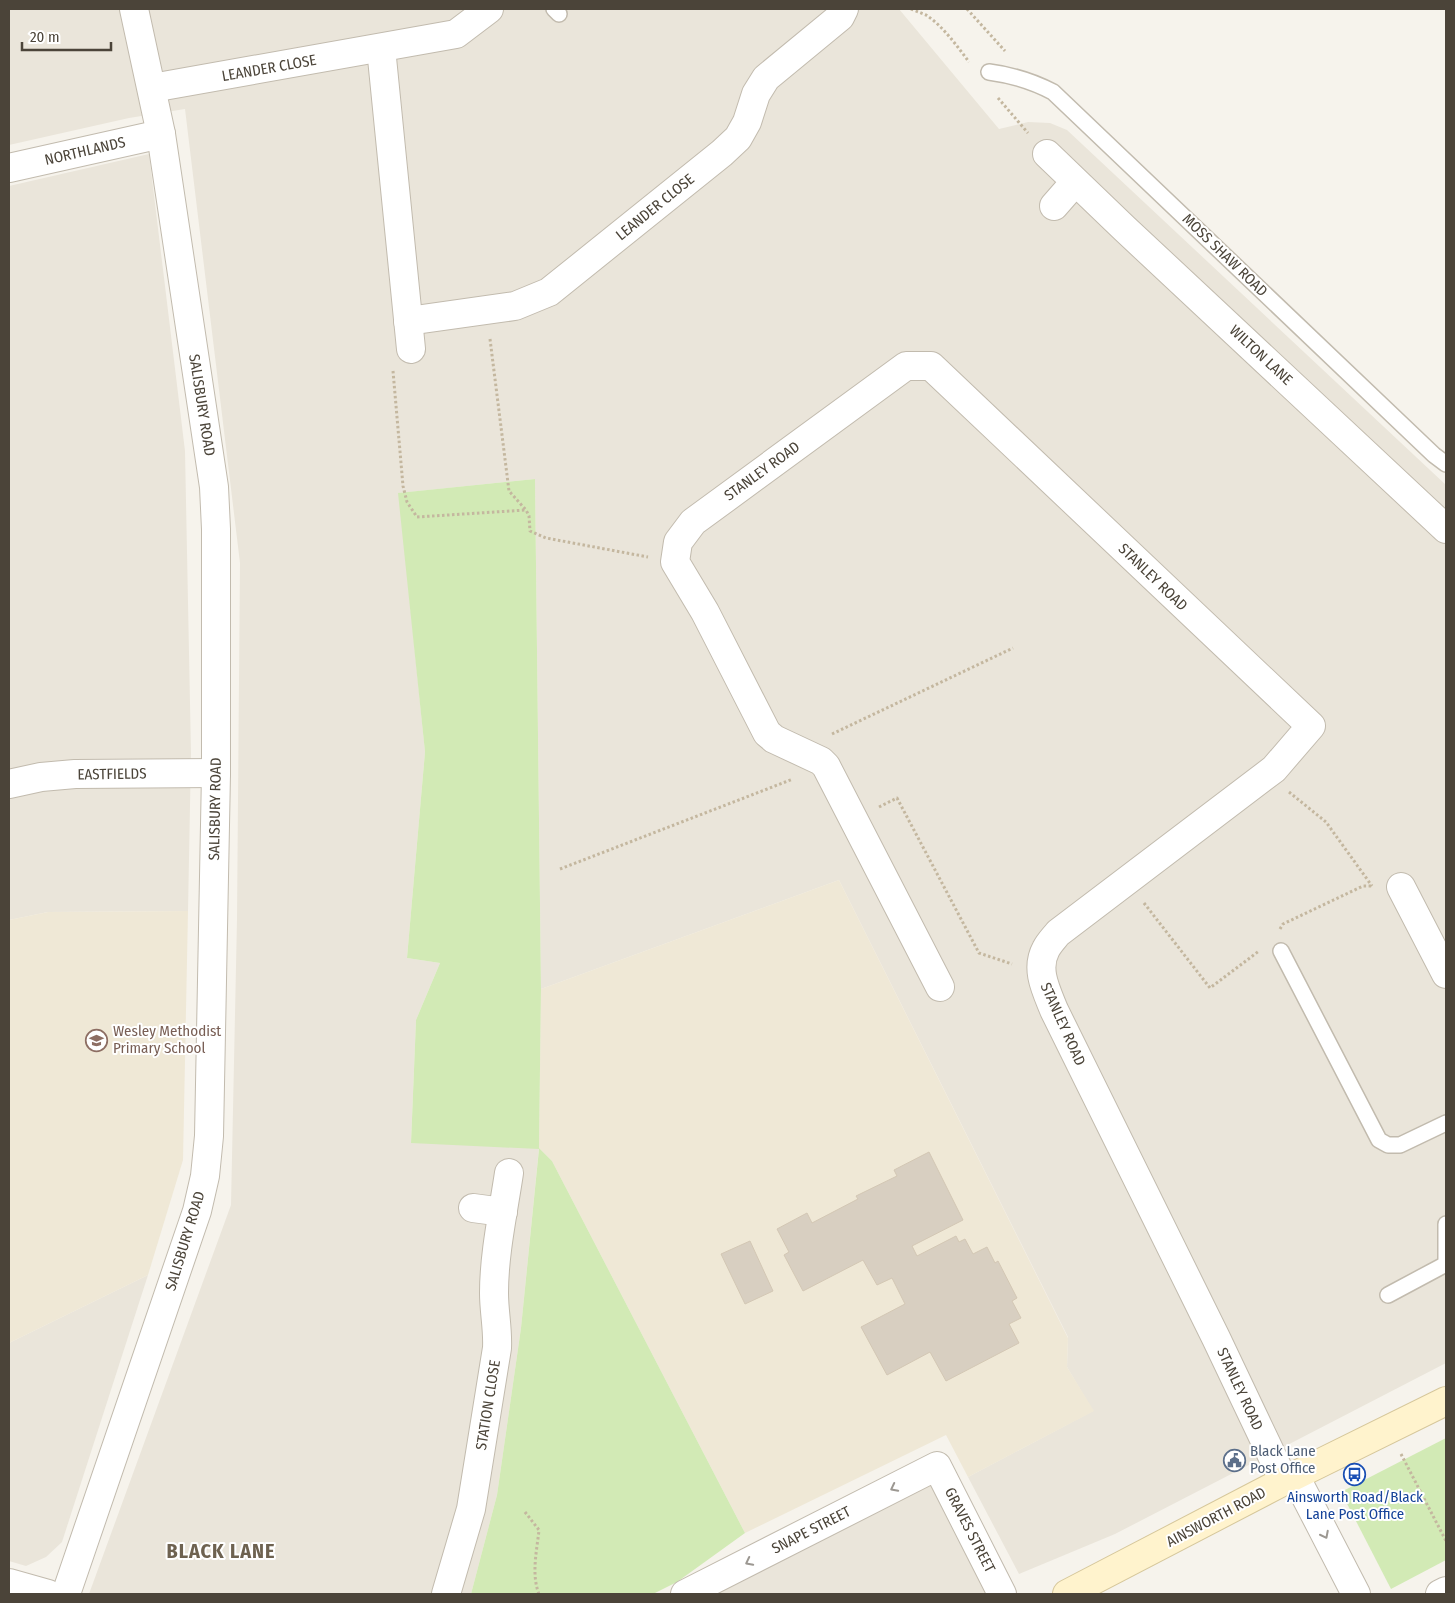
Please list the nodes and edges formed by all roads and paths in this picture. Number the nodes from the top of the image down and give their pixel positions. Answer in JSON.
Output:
{"nodes":[{"id":1,"x":134,"y":9,"type":"edge"},
{"id":2,"x":489,"y":9,"type":"edge"},
{"id":3,"x":844,"y":9,"type":"edge"},
{"id":4,"x":967,"y":9,"type":"edge"},
{"id":5,"x":381,"y":48,"type":"junction"},
{"id":6,"x":989,"y":72,"type":"dead end"},
{"id":7,"x":1011,"y":74,"type":"junction"},
{"id":8,"x":152,"y":88,"type":"junction"},
{"id":9,"x":161,"y":134,"type":"junction"},
{"id":10,"x":1047,"y":154,"type":"dead end"},
{"id":11,"x":9,"y":168,"type":"edge"},
{"id":12,"x":1074,"y":182,"type":"junction"},
{"id":13,"x":1054,"y":206,"type":"dead end"},
{"id":14,"x":486,"y":311,"type":"junction"},
{"id":15,"x":408,"y":321,"type":"junction"},
{"id":16,"x":411,"y":349,"type":"dead end"},
{"id":17,"x":1446,"y":464,"type":"edge"},
{"id":18,"x":526,"y":510,"type":"junction"},
{"id":19,"x":417,"y":517,"type":"dead end"},
{"id":20,"x":1446,"y":529,"type":"edge"},
{"id":21,"x":675,"y":562,"type":"junction"},
{"id":22,"x":216,"y":773,"type":"junction"},
{"id":23,"x":1267,"y":774,"type":"junction"},
{"id":24,"x":9,"y":784,"type":"edge"},
{"id":25,"x":854,"y":820,"type":"junction"},
{"id":26,"x":1127,"y":881,"type":"junction"},
{"id":27,"x":1401,"y":887,"type":"dead end"},
{"id":28,"x":1278,"y":945,"type":"junction"},
{"id":29,"x":1041,"y":973,"type":"junction"},
{"id":30,"x":1446,"y":974,"type":"edge"},
{"id":31,"x":940,"y":987,"type":"dead end"},
{"id":32,"x":1446,"y":1123,"type":"edge"},
{"id":33,"x":509,"y":1174,"type":"dead end"},
{"id":34,"x":472,"y":1208,"type":"dead end"},
{"id":35,"x":504,"y":1212,"type":"junction"},
{"id":36,"x":1446,"y":1224,"type":"edge"},
{"id":37,"x":1446,"y":1265,"type":"edge"},
{"id":38,"x":1388,"y":1295,"type":"dead end"},
{"id":39,"x":1446,"y":1401,"type":"edge"},
{"id":40,"x":1388,"y":1430,"type":"junction"},
{"id":41,"x":937,"y":1466,"type":"joint"},
{"id":42,"x":1289,"y":1479,"type":"junction"},
{"id":43,"x":525,"y":1512,"type":"dead end"},
{"id":44,"x":1446,"y":1541,"type":"edge"},
{"id":45,"x":9,"y":1582,"type":"edge"},
{"id":46,"x":1446,"y":1591,"type":"edge"},
{"id":47,"x":48,"y":1594,"type":"edge"},
{"id":48,"x":66,"y":1594,"type":"edge"},
{"id":49,"x":446,"y":1594,"type":"edge"},
{"id":50,"x":539,"y":1594,"type":"edge"},
{"id":51,"x":685,"y":1594,"type":"edge"},
{"id":52,"x":1002,"y":1594,"type":"edge"},
{"id":53,"x":1067,"y":1594,"type":"edge"},
{"id":54,"x":1356,"y":1594,"type":"edge"},
{"id":55,"x":1440,"y":1594,"type":"edge"}],
"edges":[{"from":1,"to":8,"type":"street","name":"SALISBURY ROAD"},
{"from":2,"to":5,"type":"street","name":"LEANDER CLOSE"},
{"from":3,"to":14,"type":"street","name":"LEANDER CLOSE"},
{"from":4,"to":7,"type":"path"},
{"from":5,"to":8,"type":"street","name":"LEANDER CLOSE"},
{"from":5,"to":15,"type":"street"},
{"from":6,"to":7,"type":"lane","name":"MOSS SHAW ROAD"},
{"from":7,"to":17,"type":"lane","name":"MOSS SHAW ROAD"},
{"from":8,"to":9,"type":"street","name":"SALISBURY ROAD"},
{"from":9,"to":11,"type":"street","name":"NORTHLANDS"},
{"from":9,"to":22,"type":"street","name":"SALISBURY ROAD"},
{"from":10,"to":12,"type":"street","name":"WILTON LANE"},
{"from":12,"to":13,"type":"street"},
{"from":12,"to":20,"type":"street","name":"WILTON LANE"},
{"from":14,"to":15,"type":"street","name":"LEANDER CLOSE"},
{"from":14,"to":18,"type":"path"},
{"from":15,"to":16,"type":"street"},
{"from":18,"to":19,"type":"path"},
{"from":18,"to":21,"type":"path"},
{"from":21,"to":23,"type":"street","name":"STANLEY ROAD"},
{"from":21,"to":25,"type":"street"},
{"from":22,"to":24,"type":"street","name":"EASTFIELDS"},
{"from":22,"to":48,"type":"street","name":"SALISBURY ROAD"},
{"from":23,"to":26,"type":"street","name":"STANLEY ROAD"},
{"from":23,"to":28,"type":"path"},
{"from":25,"to":29,"type":"path"},
{"from":25,"to":31,"type":"street"},
{"from":26,"to":28,"type":"path"},
{"from":26,"to":29,"type":"street","name":"STANLEY ROAD"},
{"from":27,"to":30,"type":"street"},
{"from":28,"to":32,"type":"lane"},
{"from":29,"to":42,"type":"street","name":"STANLEY ROAD"},
{"from":33,"to":35,"type":"street","name":"STATION CLOSE"},
{"from":34,"to":35,"type":"street"},
{"from":35,"to":49,"type":"street","name":"STATION CLOSE"},
{"from":36,"to":37,"type":"lane"},
{"from":37,"to":38,"type":"lane"},
{"from":39,"to":40,"type":"main road","name":"AINSWORTH ROAD"},
{"from":40,"to":42,"type":"main road","name":"AINSWORTH ROAD"},
{"from":40,"to":44,"type":"path"},
{"from":41,"to":51,"type":"street","name":"SNAPE STREET","one_way":true},
{"from":41,"to":52,"type":"street","name":"GRAVES STREET"},
{"from":42,"to":53,"type":"main road","name":"AINSWORTH ROAD"},
{"from":42,"to":54,"type":"street","name":"STANLEY ROAD","one_way":true},
{"from":43,"to":50,"type":"path"},
{"from":45,"to":47,"type":"street"},
{"from":46,"to":55,"type":"street"}]}
